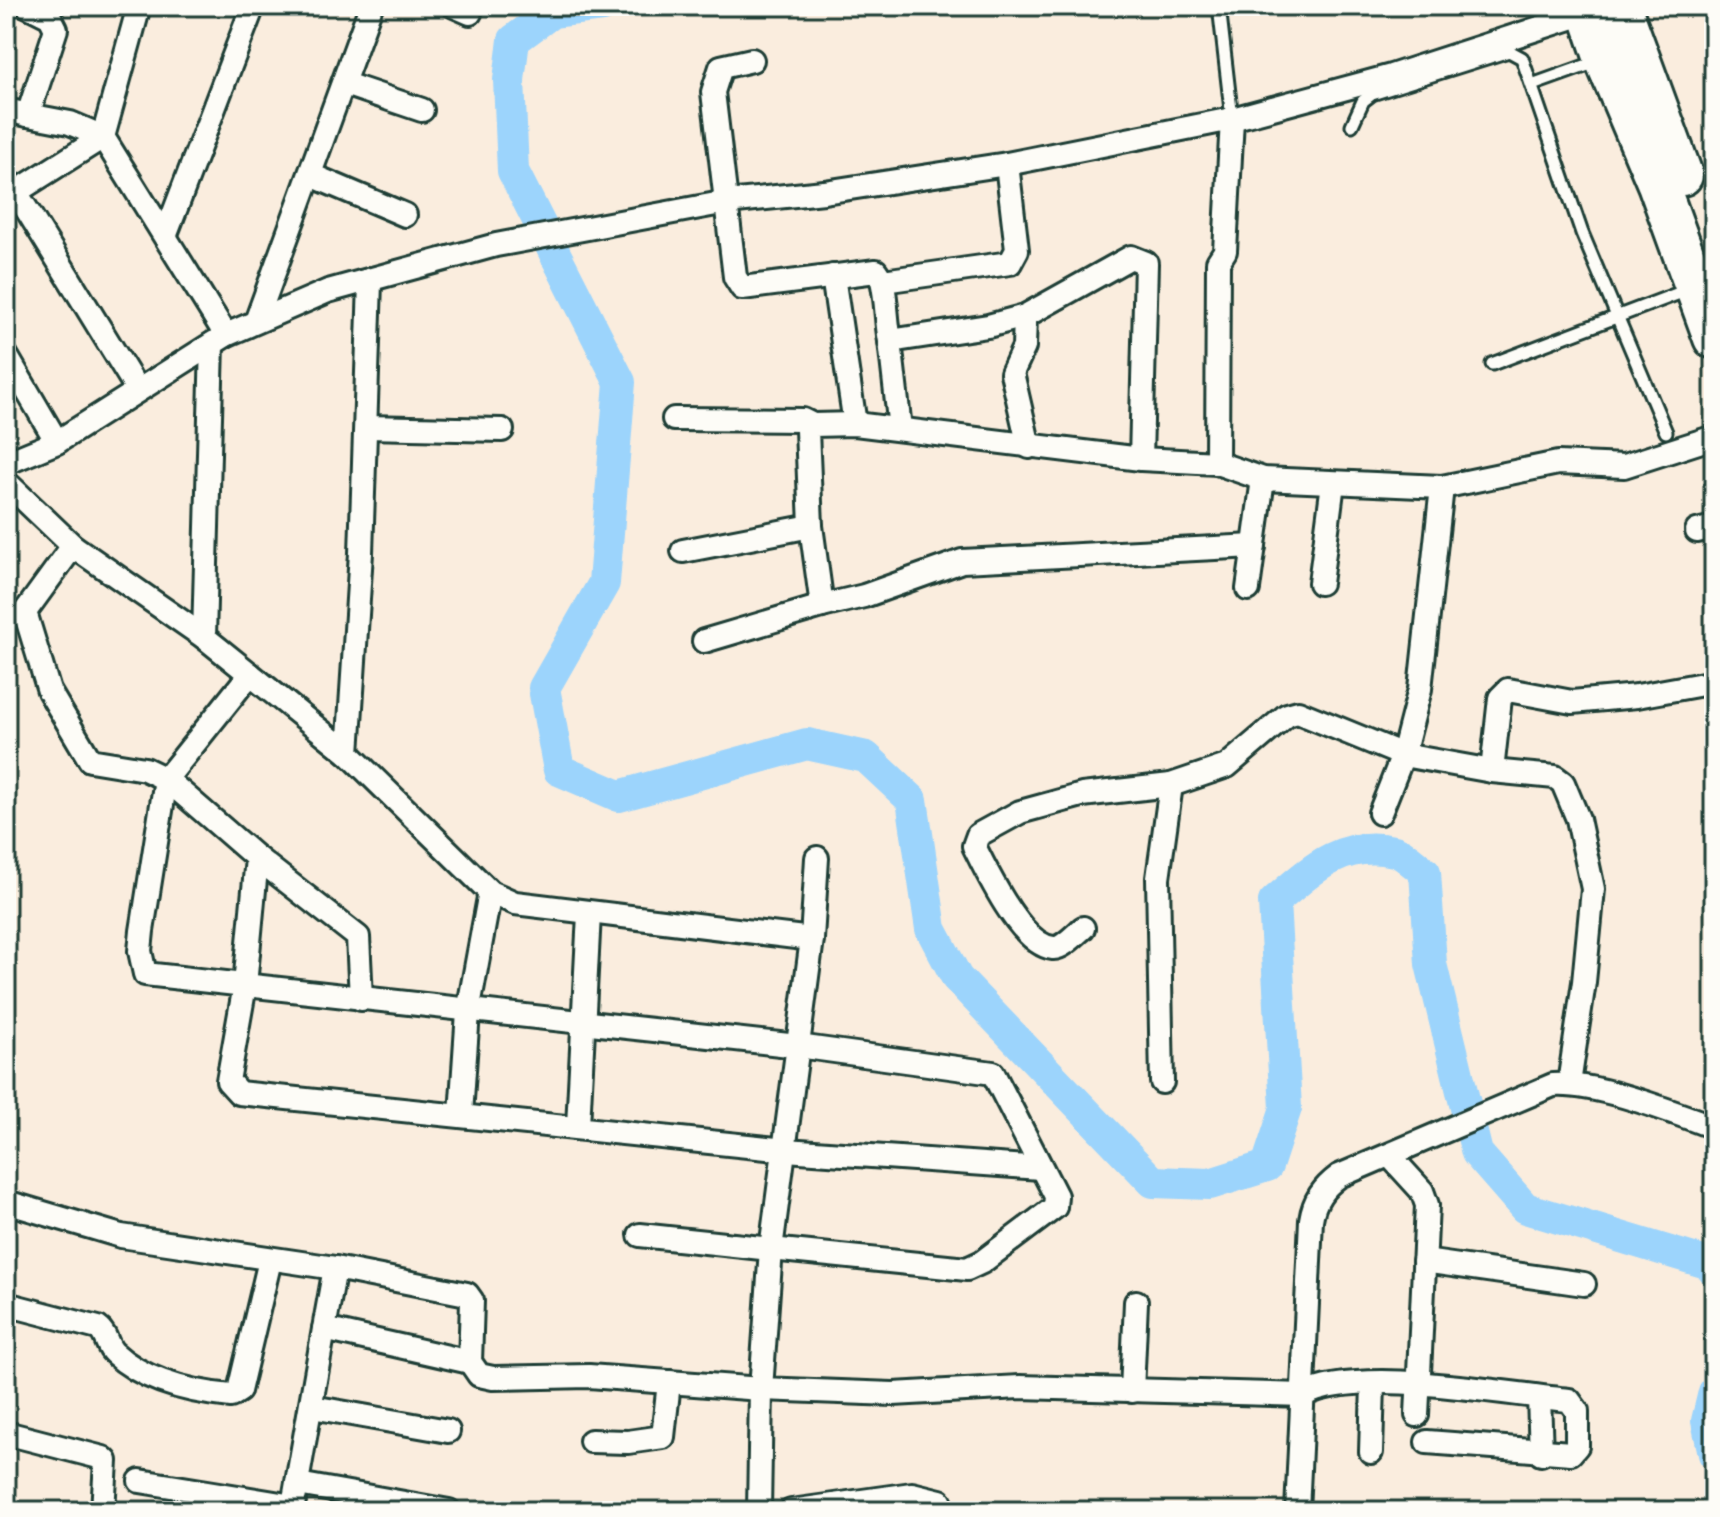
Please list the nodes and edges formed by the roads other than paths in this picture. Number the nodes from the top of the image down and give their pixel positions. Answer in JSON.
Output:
{"nodes":[{"id":1,"x":28,"y":6,"type":"edge"},
{"id":2,"x":139,"y":6,"type":"edge"},
{"id":3,"x":253,"y":6,"type":"edge"},
{"id":4,"x":371,"y":6,"type":"edge"},
{"id":5,"x":1219,"y":6,"type":"edge"},
{"id":6,"x":1599,"y":8,"type":"edge"},
{"id":7,"x":1605,"y":59,"type":"junction"},
{"id":8,"x":752,"y":60,"type":"dead end"},
{"id":9,"x":345,"y":84,"type":"junction"},
{"id":10,"x":1532,"y":85,"type":"junction"},
{"id":11,"x":422,"y":110,"type":"dead end"},
{"id":12,"x":17,"y":112,"type":"edge"},
{"id":13,"x":1232,"y":119,"type":"junction"},
{"id":14,"x":1352,"y":125,"type":"dead end"},
{"id":15,"x":103,"y":137,"type":"junction"},
{"id":16,"x":1007,"y":164,"type":"junction"},
{"id":17,"x":311,"y":175,"type":"junction"},
{"id":18,"x":11,"y":189,"type":"edge"},
{"id":19,"x":727,"y":202,"type":"junction"},
{"id":20,"x":405,"y":215,"type":"dead end"},
{"id":21,"x":166,"y":234,"type":"junction"},
{"id":22,"x":1704,"y":275,"type":"edge"},
{"id":23,"x":833,"y":276,"type":"junction"},
{"id":24,"x":882,"y":280,"type":"junction"},
{"id":25,"x":370,"y":282,"type":"junction"},
{"id":26,"x":1025,"y":316,"type":"junction"},
{"id":27,"x":1618,"y":316,"type":"junction"},
{"id":28,"x":257,"y":319,"type":"junction"},
{"id":29,"x":1714,"y":338,"type":"edge"},
{"id":30,"x":219,"y":340,"type":"junction"},
{"id":31,"x":890,"y":341,"type":"junction"},
{"id":32,"x":6,"y":355,"type":"edge"},
{"id":33,"x":1492,"y":364,"type":"dead end"},
{"id":34,"x":137,"y":389,"type":"junction"},
{"id":35,"x":674,"y":419,"type":"dead end"},
{"id":36,"x":855,"y":424,"type":"junction"},
{"id":37,"x":813,"y":425,"type":"junction"},
{"id":38,"x":366,"y":427,"type":"junction"},
{"id":39,"x":900,"y":429,"type":"junction"},
{"id":40,"x":502,"y":430,"type":"dead end"},
{"id":41,"x":1666,"y":432,"type":"dead end"},
{"id":42,"x":1714,"y":437,"type":"edge"},
{"id":43,"x":57,"y":442,"type":"junction"},
{"id":44,"x":1029,"y":447,"type":"junction"},
{"id":45,"x":1141,"y":459,"type":"junction"},
{"id":46,"x":6,"y":463,"type":"edge"},
{"id":47,"x":1217,"y":463,"type":"junction"},
{"id":48,"x":1263,"y":479,"type":"junction"},
{"id":49,"x":6,"y":482,"type":"edge"},
{"id":50,"x":1333,"y":483,"type":"junction"},
{"id":51,"x":1442,"y":487,"type":"junction"},
{"id":52,"x":811,"y":526,"type":"junction"},
{"id":53,"x":73,"y":546,"type":"junction"},
{"id":54,"x":1254,"y":546,"type":"junction"},
{"id":55,"x":683,"y":551,"type":"dead end"},
{"id":56,"x":1320,"y":583,"type":"dead end"},
{"id":57,"x":1248,"y":589,"type":"dead end"},
{"id":58,"x":822,"y":606,"type":"junction"},
{"id":59,"x":204,"y":637,"type":"junction"},
{"id":60,"x":704,"y":641,"type":"dead end"},
{"id":61,"x":250,"y":674,"type":"junction"},
{"id":62,"x":1714,"y":682,"type":"edge"},
{"id":63,"x":348,"y":753,"type":"junction"},
{"id":64,"x":1403,"y":755,"type":"junction"},
{"id":65,"x":1492,"y":771,"type":"junction"},
{"id":66,"x":166,"y":779,"type":"junction"},
{"id":67,"x":1171,"y":785,"type":"junction"},
{"id":68,"x":1380,"y":813,"type":"dead end"},
{"id":69,"x":257,"y":858,"type":"junction"},
{"id":70,"x":817,"y":858,"type":"dead end"},
{"id":71,"x":490,"y":892,"type":"junction"},
{"id":72,"x":589,"y":914,"type":"junction"},
{"id":73,"x":1083,"y":928,"type":"dead end"},
{"id":74,"x":812,"y":939,"type":"junction"},
{"id":75,"x":245,"y":985,"type":"junction"},
{"id":76,"x":361,"y":999,"type":"junction"},
{"id":77,"x":468,"y":1012,"type":"junction"},
{"id":78,"x":581,"y":1024,"type":"junction"},
{"id":79,"x":798,"y":1046,"type":"junction"},
{"id":80,"x":1162,"y":1082,"type":"dead end"},
{"id":81,"x":1569,"y":1084,"type":"junction"},
{"id":82,"x":461,"y":1114,"type":"junction"},
{"id":83,"x":578,"y":1126,"type":"junction"},
{"id":84,"x":1714,"y":1127,"type":"edge"},
{"id":85,"x":786,"y":1150,"type":"junction"},
{"id":86,"x":1396,"y":1153,"type":"junction"},
{"id":87,"x":1041,"y":1168,"type":"junction"},
{"id":88,"x":6,"y":1202,"type":"edge"},
{"id":89,"x":640,"y":1235,"type":"dead end"},
{"id":90,"x":771,"y":1249,"type":"junction"},
{"id":91,"x":270,"y":1260,"type":"junction"},
{"id":92,"x":1424,"y":1261,"type":"junction"},
{"id":93,"x":335,"y":1268,"type":"junction"},
{"id":94,"x":1584,"y":1284,"type":"dead end"},
{"id":95,"x":1136,"y":1302,"type":"dead end"},
{"id":96,"x":6,"y":1304,"type":"edge"},
{"id":97,"x":324,"y":1329,"type":"junction"},
{"id":98,"x":470,"y":1362,"type":"junction"},
{"id":99,"x":669,"y":1382,"type":"junction"},
{"id":100,"x":1373,"y":1384,"type":"junction"},
{"id":101,"x":1417,"y":1384,"type":"junction"},
{"id":102,"x":761,"y":1389,"type":"junction"},
{"id":103,"x":1132,"y":1391,"type":"junction"},
{"id":104,"x":1304,"y":1395,"type":"junction"},
{"id":105,"x":1539,"y":1397,"type":"junction"},
{"id":106,"x":312,"y":1407,"type":"junction"},
{"id":107,"x":1417,"y":1415,"type":"dead end"},
{"id":108,"x":448,"y":1431,"type":"dead end"},
{"id":109,"x":6,"y":1433,"type":"edge"},
{"id":110,"x":591,"y":1441,"type":"dead end"},
{"id":111,"x":1427,"y":1442,"type":"dead end"},
{"id":112,"x":1371,"y":1452,"type":"dead end"},
{"id":113,"x":1541,"y":1454,"type":"junction"},
{"id":114,"x":140,"y":1481,"type":"dead end"},
{"id":115,"x":298,"y":1484,"type":"junction"},
{"id":116,"x":943,"y":1506,"type":"edge"},
{"id":117,"x":293,"y":1509,"type":"edge"},
{"id":118,"x":103,"y":1511,"type":"edge"},
{"id":119,"x":449,"y":1511,"type":"edge"},
{"id":120,"x":759,"y":1511,"type":"edge"},
{"id":121,"x":791,"y":1511,"type":"edge"},
{"id":122,"x":1297,"y":1511,"type":"edge"}],
"edges":[{"from":1,"to":12,"type":"street"},
{"from":2,"to":15,"type":"street"},
{"from":3,"to":21,"type":"street"},
{"from":4,"to":9,"type":"street"},
{"from":5,"to":13,"type":"lane"},
{"from":6,"to":7,"type":"highway"},
{"from":6,"to":13,"type":"street"},
{"from":6,"to":22,"type":"highway"},
{"from":7,"to":10,"type":"lane"},
{"from":7,"to":22,"type":"highway"},
{"from":8,"to":19,"type":"street"},
{"from":9,"to":11,"type":"street"},
{"from":9,"to":17,"type":"street"},
{"from":10,"to":14,"type":"lane"},
{"from":10,"to":27,"type":"lane"},
{"from":12,"to":15,"type":"street"},
{"from":13,"to":16,"type":"street"},
{"from":13,"to":47,"type":"street"},
{"from":15,"to":18,"type":"street"},
{"from":15,"to":21,"type":"street"},
{"from":16,"to":19,"type":"street"},
{"from":16,"to":24,"type":"street"},
{"from":17,"to":20,"type":"street"},
{"from":17,"to":28,"type":"street"},
{"from":18,"to":34,"type":"street"},
{"from":19,"to":23,"type":"street"},
{"from":19,"to":25,"type":"street"},
{"from":21,"to":30,"type":"street"},
{"from":22,"to":27,"type":"lane"},
{"from":22,"to":29,"type":"highway"},
{"from":23,"to":24,"type":"street"},
{"from":23,"to":36,"type":"street"},
{"from":24,"to":31,"type":"street"},
{"from":25,"to":28,"type":"street"},
{"from":25,"to":38,"type":"street"},
{"from":26,"to":31,"type":"street"},
{"from":26,"to":44,"type":"street"},
{"from":26,"to":45,"type":"street"},
{"from":27,"to":33,"type":"lane"},
{"from":27,"to":41,"type":"lane"},
{"from":28,"to":30,"type":"street"},
{"from":30,"to":34,"type":"street"},
{"from":30,"to":59,"type":"street"},
{"from":31,"to":39,"type":"street"},
{"from":32,"to":43,"type":"street"},
{"from":34,"to":43,"type":"street"},
{"from":35,"to":37,"type":"street"},
{"from":36,"to":37,"type":"street"},
{"from":36,"to":39,"type":"street"},
{"from":37,"to":52,"type":"street"},
{"from":38,"to":40,"type":"street"},
{"from":38,"to":63,"type":"street"},
{"from":39,"to":44,"type":"street"},
{"from":42,"to":51,"type":"street"},
{"from":43,"to":46,"type":"street"},
{"from":44,"to":45,"type":"street"},
{"from":45,"to":47,"type":"street"},
{"from":47,"to":48,"type":"street"},
{"from":48,"to":50,"type":"street"},
{"from":48,"to":54,"type":"street"},
{"from":49,"to":53,"type":"street"},
{"from":50,"to":51,"type":"street"},
{"from":50,"to":56,"type":"street"},
{"from":51,"to":64,"type":"street"},
{"from":52,"to":55,"type":"street"},
{"from":52,"to":58,"type":"street"},
{"from":53,"to":59,"type":"street"},
{"from":53,"to":66,"type":"street"},
{"from":54,"to":57,"type":"street"},
{"from":54,"to":58,"type":"street"},
{"from":58,"to":60,"type":"street"},
{"from":59,"to":61,"type":"street"},
{"from":61,"to":63,"type":"street"},
{"from":61,"to":66,"type":"street"},
{"from":62,"to":65,"type":"street"},
{"from":63,"to":71,"type":"street"},
{"from":64,"to":65,"type":"street"},
{"from":64,"to":67,"type":"street"},
{"from":64,"to":68,"type":"street"},
{"from":65,"to":81,"type":"street"},
{"from":66,"to":69,"type":"street"},
{"from":66,"to":75,"type":"street"},
{"from":67,"to":73,"type":"street"},
{"from":67,"to":80,"type":"street"},
{"from":69,"to":75,"type":"street"},
{"from":69,"to":76,"type":"street"},
{"from":70,"to":74,"type":"street"},
{"from":71,"to":72,"type":"street"},
{"from":71,"to":77,"type":"street"},
{"from":72,"to":74,"type":"street"},
{"from":72,"to":78,"type":"street"},
{"from":74,"to":79,"type":"street"},
{"from":75,"to":76,"type":"street"},
{"from":75,"to":82,"type":"street"},
{"from":76,"to":77,"type":"street"},
{"from":77,"to":78,"type":"street"},
{"from":77,"to":82,"type":"street"},
{"from":78,"to":79,"type":"street"},
{"from":78,"to":83,"type":"street"},
{"from":79,"to":85,"type":"street"},
{"from":79,"to":87,"type":"street"},
{"from":81,"to":84,"type":"street"},
{"from":81,"to":86,"type":"street"},
{"from":82,"to":83,"type":"street"},
{"from":83,"to":85,"type":"street"},
{"from":85,"to":87,"type":"street"},
{"from":85,"to":90,"type":"street"},
{"from":86,"to":92,"type":"street"},
{"from":86,"to":104,"type":"street"},
{"from":87,"to":90,"type":"street"},
{"from":88,"to":91,"type":"street"},
{"from":89,"to":90,"type":"street"},
{"from":90,"to":102,"type":"street"},
{"from":91,"to":93,"type":"street"},
{"from":91,"to":96,"type":"street"},
{"from":92,"to":94,"type":"street"},
{"from":92,"to":101,"type":"street"},
{"from":93,"to":97,"type":"street"},
{"from":93,"to":98,"type":"street"},
{"from":95,"to":103,"type":"street"},
{"from":97,"to":98,"type":"street"},
{"from":97,"to":106,"type":"street"},
{"from":98,"to":99,"type":"street"},
{"from":99,"to":102,"type":"street"},
{"from":99,"to":110,"type":"street"},
{"from":100,"to":101,"type":"street"},
{"from":100,"to":104,"type":"street"},
{"from":100,"to":112,"type":"street"},
{"from":101,"to":105,"type":"street"},
{"from":101,"to":107,"type":"street"},
{"from":102,"to":103,"type":"street"},
{"from":102,"to":120,"type":"street"},
{"from":103,"to":104,"type":"street"},
{"from":104,"to":122,"type":"street"},
{"from":105,"to":113,"type":"street"},
{"from":105,"to":113,"type":"street"},
{"from":106,"to":108,"type":"street"},
{"from":106,"to":115,"type":"street"},
{"from":109,"to":118,"type":"street"},
{"from":111,"to":113,"type":"street"},
{"from":114,"to":117,"type":"street"},
{"from":115,"to":117,"type":"street"},
{"from":115,"to":119,"type":"street"},
{"from":116,"to":121,"type":"street"}]}
